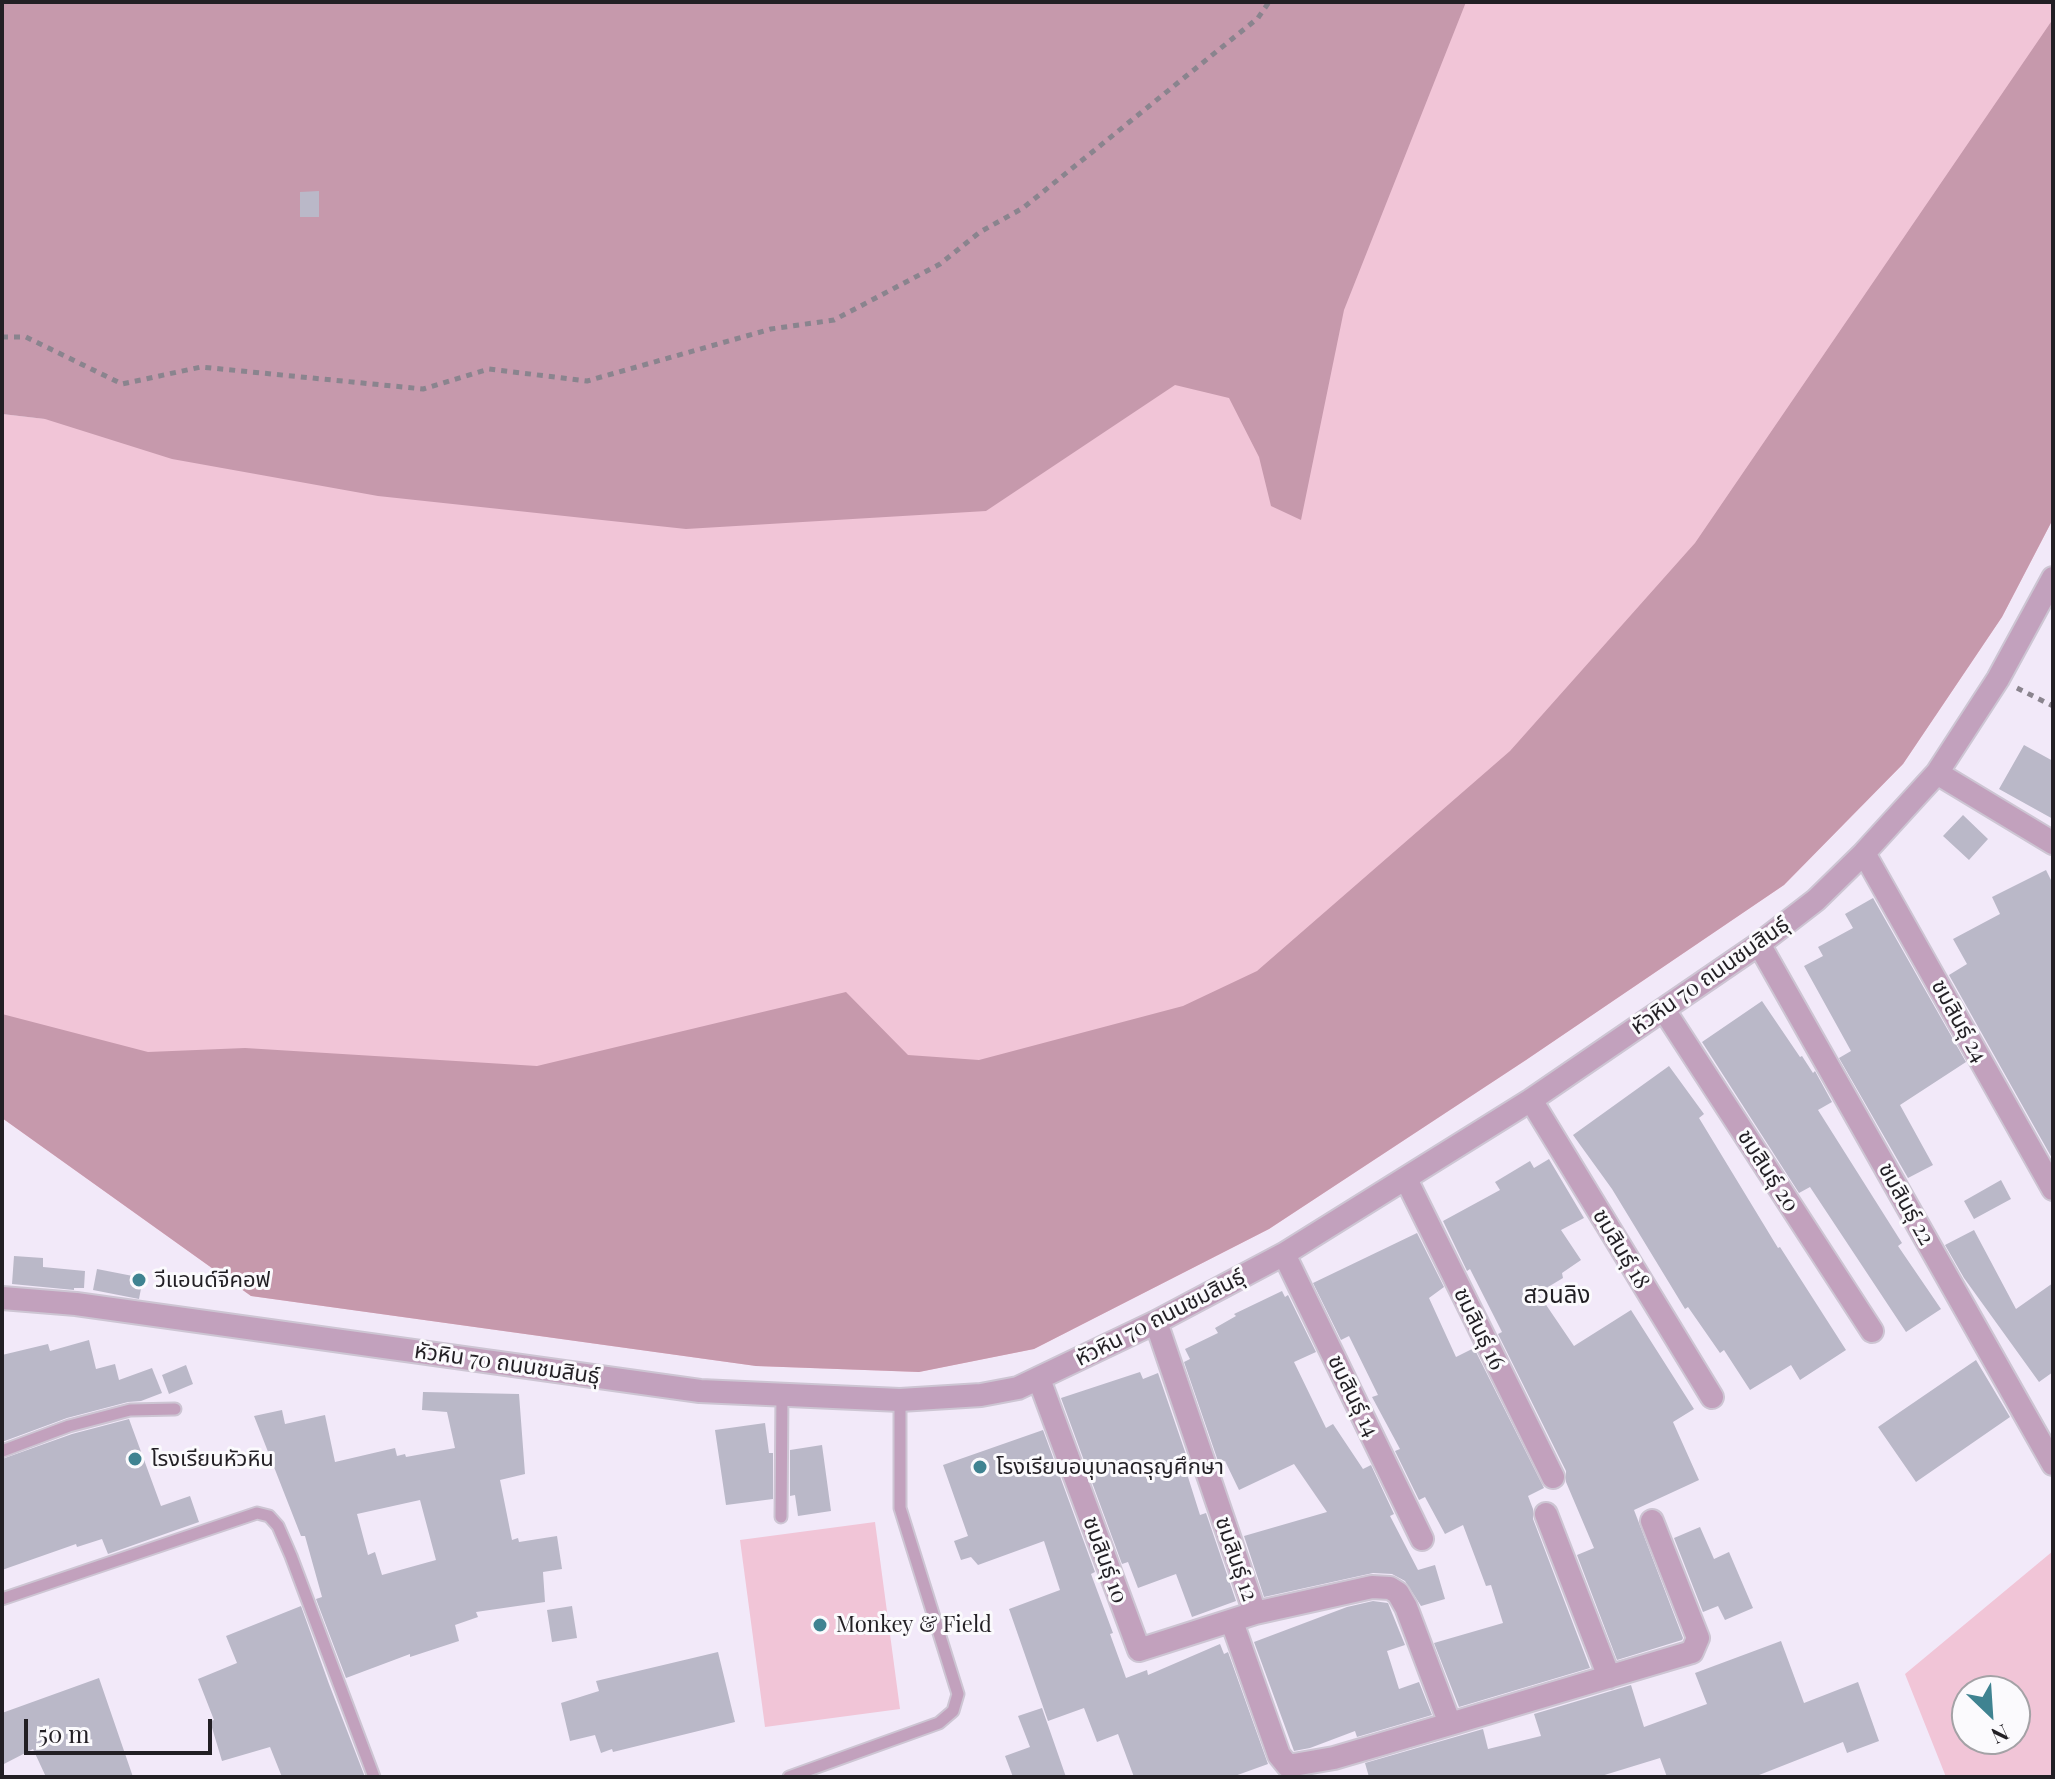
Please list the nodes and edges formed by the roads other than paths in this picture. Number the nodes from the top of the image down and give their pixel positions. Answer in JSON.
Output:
{"nodes":[{"id":1,"x":2053,"y":578,"type":"edge"},
{"id":2,"x":1937,"y":773,"type":"junction"},
{"id":3,"x":2053,"y":843,"type":"edge"},
{"id":4,"x":1864,"y":853,"type":"junction"},
{"id":5,"x":1759,"y":944,"type":"junction"},
{"id":6,"x":1664,"y":1010,"type":"junction"},
{"id":7,"x":1531,"y":1100,"type":"junction"},
{"id":8,"x":1406,"y":1179,"type":"junction"},
{"id":9,"x":2053,"y":1189,"type":"edge"},
{"id":10,"x":1284,"y":1254,"type":"junction"},
{"id":11,"x":2,"y":1298,"type":"edge"},
{"id":12,"x":1156,"y":1322,"type":"junction"},
{"id":13,"x":1872,"y":1331,"type":"dead end"},
{"id":14,"x":1039,"y":1379,"type":"junction"},
{"id":15,"x":782,"y":1394,"type":"junction"},
{"id":16,"x":1712,"y":1397,"type":"dead end"},
{"id":17,"x":900,"y":1400,"type":"junction"},
{"id":18,"x":175,"y":1409,"type":"dead end"},
{"id":19,"x":2,"y":1451,"type":"edge"},
{"id":20,"x":2053,"y":1464,"type":"edge"},
{"id":21,"x":1553,"y":1477,"type":"dead end"},
{"id":22,"x":1546,"y":1514,"type":"dead end"},
{"id":23,"x":781,"y":1517,"type":"dead end"},
{"id":24,"x":1652,"y":1521,"type":"dead end"},
{"id":25,"x":1422,"y":1539,"type":"dead end"},
{"id":26,"x":2,"y":1599,"type":"edge"},
{"id":27,"x":1255,"y":1613,"type":"junction"},
{"id":28,"x":1232,"y":1622,"type":"junction"},
{"id":29,"x":1609,"y":1677,"type":"junction"},
{"id":30,"x":1450,"y":1724,"type":"junction"},
{"id":31,"x":1338,"y":1768,"type":"edge"},
{"id":32,"x":374,"y":1777,"type":"edge"},
{"id":33,"x":789,"y":1777,"type":"edge"}],
"edges":[{"from":1,"to":2,"type":"street","name":"หัวหิน 70 ถนนชมสินธุ์"},
{"from":2,"to":3,"type":"street"},
{"from":2,"to":4,"type":"street","name":"หัวหิน 70 ถนนชมสินธุ์"},
{"from":4,"to":5,"type":"street","name":"หัวหิน 70 ถนนชมสินธุ์"},
{"from":4,"to":9,"type":"street","name":"ชมสินธุ์ 24"},
{"from":5,"to":6,"type":"street","name":"หัวหิน 70 ถนนชมสินธุ์"},
{"from":5,"to":20,"type":"street","name":"ชมสินธุ์ 22"},
{"from":6,"to":7,"type":"street","name":"หัวหิน 70 ถนนชมสินธุ์"},
{"from":6,"to":13,"type":"street","name":"ชมสินธุ์ 20"},
{"from":7,"to":8,"type":"street","name":"หัวหิน 70 ถนนชมสินธุ์"},
{"from":7,"to":16,"type":"street","name":"ชมสินธุ์ 18"},
{"from":8,"to":10,"type":"street","name":"หัวหิน 70 ถนนชมสินธุ์"},
{"from":8,"to":21,"type":"street","name":"ชมสินธุ์ 16"},
{"from":10,"to":12,"type":"street","name":"หัวหิน 70 ถนนชมสินธุ์"},
{"from":10,"to":25,"type":"street","name":"ชมสินธุ์ 14"},
{"from":11,"to":15,"type":"street","name":"หัวหิน 70 ถนนชมสินธุ์"},
{"from":12,"to":14,"type":"street","name":"หัวหิน 70 ถนนชมสินธุ์"},
{"from":12,"to":27,"type":"street","name":"ชมสินธุ์ 12"},
{"from":14,"to":17,"type":"street","name":"หัวหิน 70 ถนนชมสินธุ์"},
{"from":14,"to":28,"type":"street","name":"ชมสินธุ์ 10"},
{"from":15,"to":17,"type":"street","name":"หัวหิน 70 ถนนชมสินธุ์"},
{"from":15,"to":23,"type":"lane"},
{"from":17,"to":33,"type":"lane"},
{"from":18,"to":19,"type":"lane"},
{"from":22,"to":29,"type":"street"},
{"from":24,"to":29,"type":"street"},
{"from":26,"to":32,"type":"lane"},
{"from":27,"to":28,"type":"street"},
{"from":27,"to":30,"type":"street"},
{"from":28,"to":31,"type":"street"},
{"from":29,"to":30,"type":"street"},
{"from":30,"to":31,"type":"street"}]}
